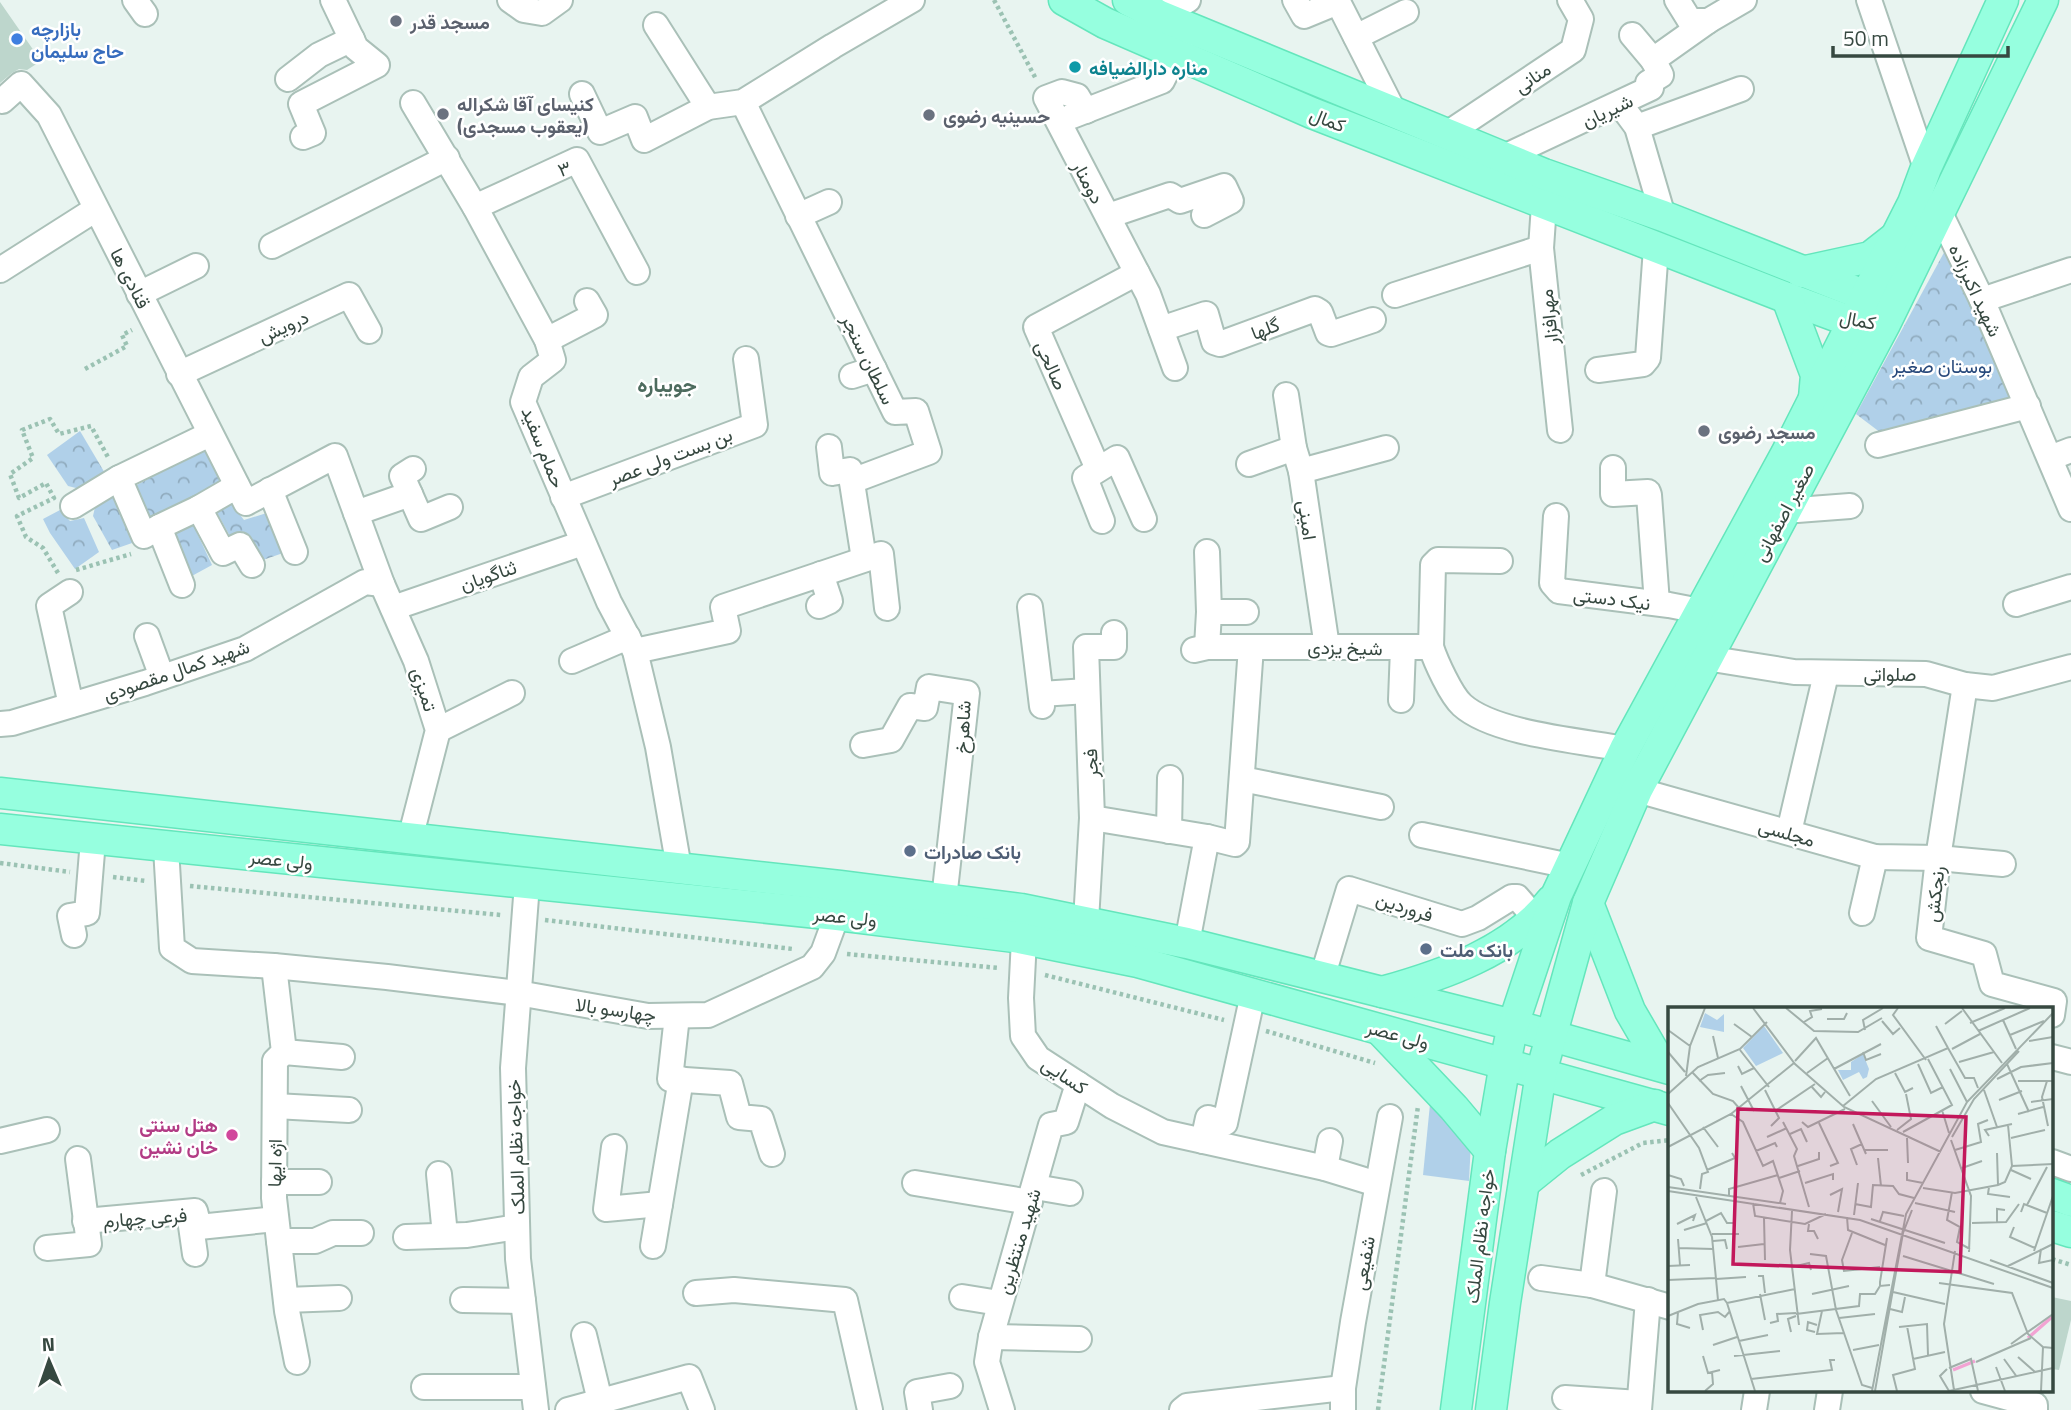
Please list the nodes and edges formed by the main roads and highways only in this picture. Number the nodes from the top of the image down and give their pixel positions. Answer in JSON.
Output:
{"nodes":[{"id":1,"x":1064,"y":0,"type":"edge"},
{"id":2,"x":1128,"y":0,"type":"edge"},
{"id":3,"x":2003,"y":0,"type":"edge"},
{"id":4,"x":2043,"y":0,"type":"edge"},
{"id":5,"x":1184,"y":27,"type":"edge"},
{"id":6,"x":1896,"y":236,"type":"junction"},
{"id":7,"x":1801,"y":272,"type":"junction"},
{"id":8,"x":1787,"y":298,"type":"junction"},
{"id":9,"x":1859,"y":309,"type":"junction"},
{"id":10,"x":1885,"y":324,"type":"junction"},
{"id":11,"x":1814,"y":398,"type":"junction"},
{"id":12,"x":0,"y":793,"type":"edge"},
{"id":13,"x":0,"y":829,"type":"edge"},
{"id":14,"x":1556,"y":896,"type":"junction"},
{"id":15,"x":1588,"y":903,"type":"junction"},
{"id":16,"x":1380,"y":992,"type":"junction"},
{"id":17,"x":1513,"y":1026,"type":"junction"},
{"id":18,"x":1379,"y":1029,"type":"junction"},
{"id":19,"x":1550,"y":1035,"type":"junction"},
{"id":20,"x":1505,"y":1063,"type":"junction"},
{"id":21,"x":1666,"y":1068,"type":"edge"},
{"id":22,"x":1541,"y":1073,"type":"junction"},
{"id":23,"x":1663,"y":1108,"type":"edge"},
{"id":24,"x":1490,"y":1151,"type":"junction"},
{"id":25,"x":1524,"y":1183,"type":"junction"},
{"id":26,"x":2054,"y":1195,"type":"edge"},
{"id":27,"x":2071,"y":1201,"type":"edge"},
{"id":28,"x":2054,"y":1227,"type":"edge"},
{"id":29,"x":2071,"y":1231,"type":"edge"},
{"id":30,"x":1456,"y":1410,"type":"edge"},
{"id":31,"x":1492,"y":1410,"type":"edge"}],
"edges":[{"from":1,"to":5,"type":"main road","name":"کمال"},
{"from":2,"to":5,"type":"main road","name":"کمال"},
{"from":3,"to":6,"type":"main road","name":"صغیر اصفهانی"},
{"from":4,"to":10,"type":"main road","name":"صغیر اصفهانی"},
{"from":5,"to":7,"type":"main road","name":"کمال"},
{"from":5,"to":8,"type":"main road","name":"کمال"},
{"from":6,"to":7,"type":"main road"},
{"from":6,"to":9,"type":"main road","name":"صغیر اصفهانی"},
{"from":7,"to":9,"type":"main road","name":"کمال"},
{"from":8,"to":9,"type":"main road","name":"کمال"},
{"from":8,"to":11,"type":"main road"},
{"from":9,"to":10,"type":"main road","name":"کمال"},
{"from":9,"to":11,"type":"main road","name":"صغیر اصفهانی"},
{"from":10,"to":15,"type":"main road","name":"صغیر اصفهانی"},
{"from":11,"to":14,"type":"main road","name":"صغیر اصفهانی"},
{"from":12,"to":16,"type":"main road","name":"ولی عصر"},
{"from":13,"to":18,"type":"main road","name":"ولی عصر"},
{"from":14,"to":16,"type":"main road"},
{"from":14,"to":17,"type":"main road","name":"صغیر اصفهانی"},
{"from":15,"to":19,"type":"main road","name":"صغیر اصفهانی"},
{"from":15,"to":21,"type":"main road"},
{"from":16,"to":17,"type":"main road","name":"ولی عصر"},
{"from":17,"to":19,"type":"main road","name":"ولی عصر"},
{"from":17,"to":20,"type":"main road","name":"خواجه نظام الملک"},
{"from":18,"to":20,"type":"main road","name":"ولی عصر"},
{"from":18,"to":24,"type":"main road"},
{"from":19,"to":21,"type":"main road","name":"ولی عصر"},
{"from":19,"to":22,"type":"main road","name":"خواجه نظام الملک"},
{"from":20,"to":22,"type":"main road","name":"ولی عصر"},
{"from":20,"to":24,"type":"main road","name":"خواجه نظام الملک"},
{"from":22,"to":23,"type":"main road","name":"ولی عصر"},
{"from":22,"to":25,"type":"main road","name":"خواجه نظام الملک"},
{"from":23,"to":25,"type":"main road"},
{"from":24,"to":30,"type":"main road","name":"خواجه نظام الملک"},
{"from":25,"to":31,"type":"main road","name":"خواجه نظام الملک"},
{"from":26,"to":27,"type":"main road"},
{"from":28,"to":29,"type":"main road"}]}
